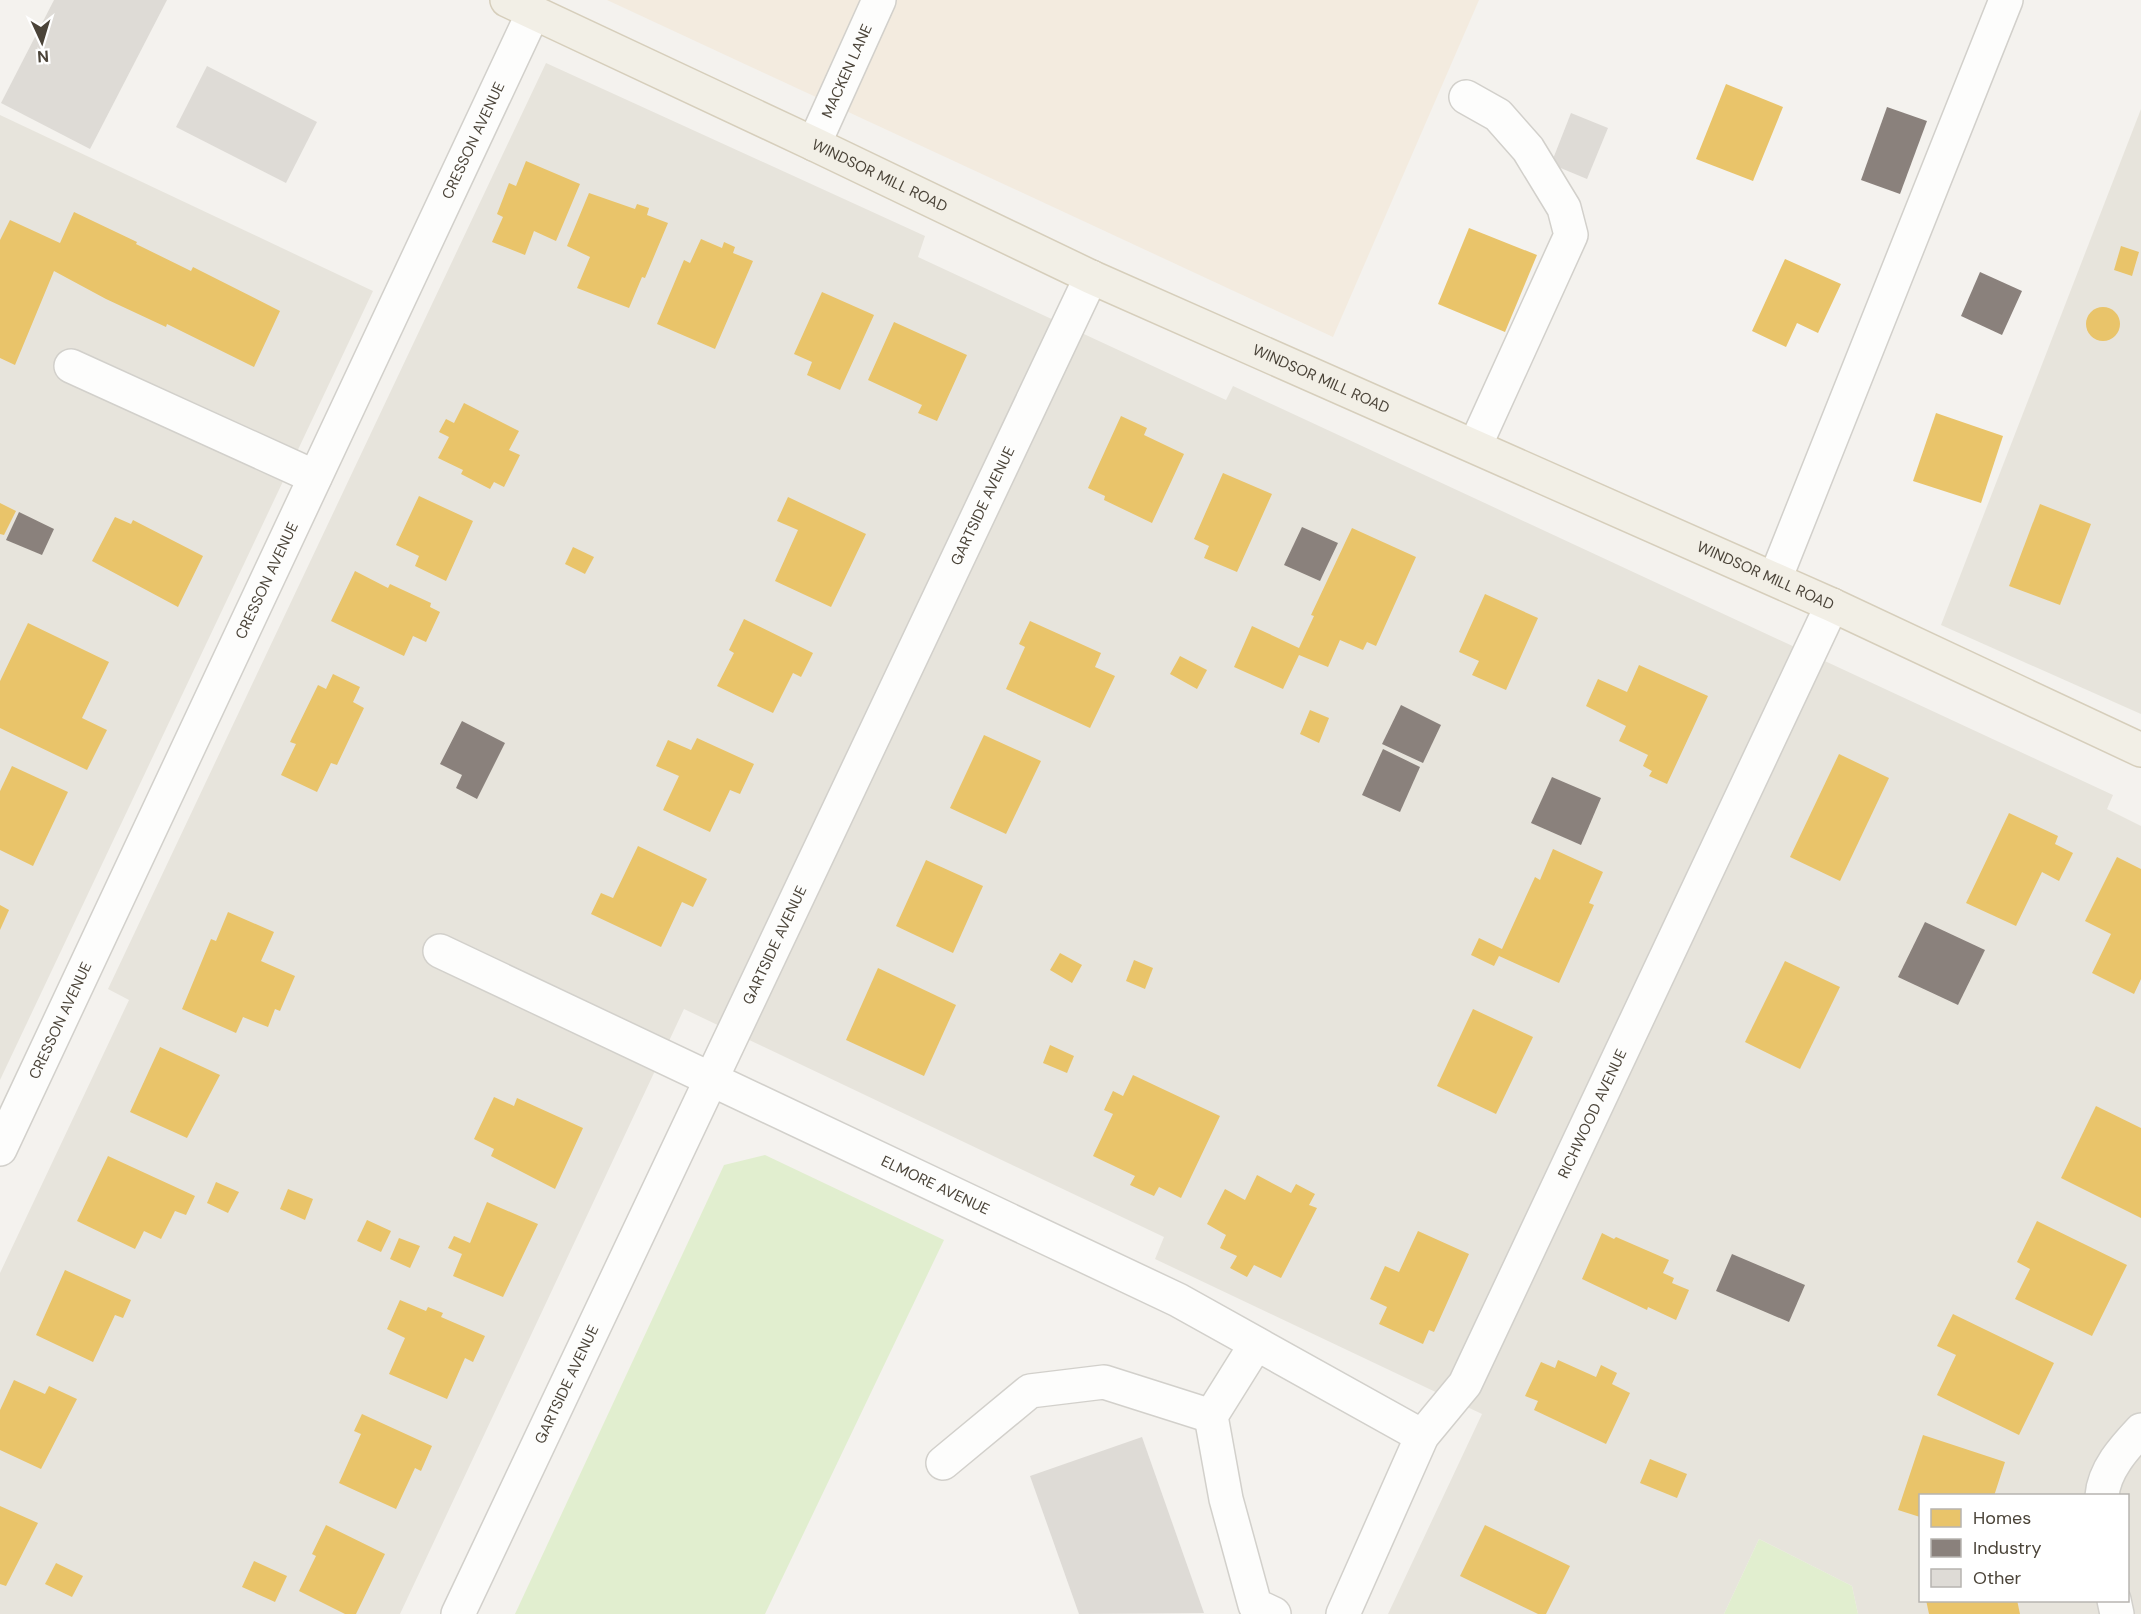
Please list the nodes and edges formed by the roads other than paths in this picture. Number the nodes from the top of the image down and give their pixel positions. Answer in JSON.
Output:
{"nodes":[{"id":1,"x":879,"y":0,"type":"edge"},
{"id":2,"x":2006,"y":0,"type":"edge"},
{"id":3,"x":520,"y":6,"type":"edge"},
{"id":4,"x":1466,"y":97,"type":"dead end"},
{"id":5,"x":814,"y":144,"type":"junction"},
{"id":6,"x":1091,"y":277,"type":"junction"},
{"id":7,"x":70,"y":366,"type":"dead end"},
{"id":8,"x":1475,"y":446,"type":"junction"},
{"id":9,"x":315,"y":477,"type":"junction"},
{"id":10,"x":1775,"y":579,"type":"junction"},
{"id":11,"x":1832,"y":605,"type":"junction"},
{"id":12,"x":2141,"y":750,"type":"edge"},
{"id":13,"x":440,"y":951,"type":"dead end"},
{"id":14,"x":711,"y":1080,"type":"junction"},
{"id":15,"x":0,"y":1149,"type":"edge"},
{"id":16,"x":1256,"y":1344,"type":"junction"},
{"id":17,"x":1211,"y":1416,"type":"junction"},
{"id":18,"x":2141,"y":1431,"type":"edge"},
{"id":19,"x":1422,"y":1436,"type":"junction"},
{"id":20,"x":944,"y":1463,"type":"dead end"},
{"id":21,"x":2102,"y":1494,"type":"edge"},
{"id":22,"x":458,"y":1614,"type":"edge"},
{"id":23,"x":1274,"y":1614,"type":"edge"},
{"id":24,"x":1343,"y":1614,"type":"edge"}],
"edges":[{"from":1,"to":5,"type":"street","name":"MACKEN LANE"},
{"from":2,"to":10,"type":"street"},
{"from":3,"to":5,"type":"main road","name":"WINDSOR MILL ROAD"},
{"from":3,"to":9,"type":"street","name":"CRESSON AVENUE"},
{"from":4,"to":8,"type":"street"},
{"from":5,"to":6,"type":"main road","name":"WINDSOR MILL ROAD"},
{"from":6,"to":8,"type":"main road","name":"WINDSOR MILL ROAD"},
{"from":6,"to":14,"type":"street","name":"GARTSIDE AVENUE"},
{"from":7,"to":9,"type":"street"},
{"from":8,"to":10,"type":"main road","name":"WINDSOR MILL ROAD"},
{"from":9,"to":15,"type":"street","name":"CRESSON AVENUE"},
{"from":10,"to":11,"type":"main road","name":"WINDSOR MILL ROAD"},
{"from":11,"to":12,"type":"main road","name":"WINDSOR MILL ROAD"},
{"from":11,"to":19,"type":"street","name":"RICHWOOD AVENUE"},
{"from":13,"to":14,"type":"street","name":"ELMORE AVENUE"},
{"from":14,"to":16,"type":"street","name":"ELMORE AVENUE"},
{"from":14,"to":22,"type":"street","name":"GARTSIDE AVENUE"},
{"from":16,"to":17,"type":"street"},
{"from":16,"to":19,"type":"street","name":"ELMORE AVENUE"},
{"from":17,"to":20,"type":"street"},
{"from":17,"to":23,"type":"street"},
{"from":18,"to":21,"type":"street"},
{"from":19,"to":24,"type":"street","name":"RICHWOOD AVENUE"}]}
